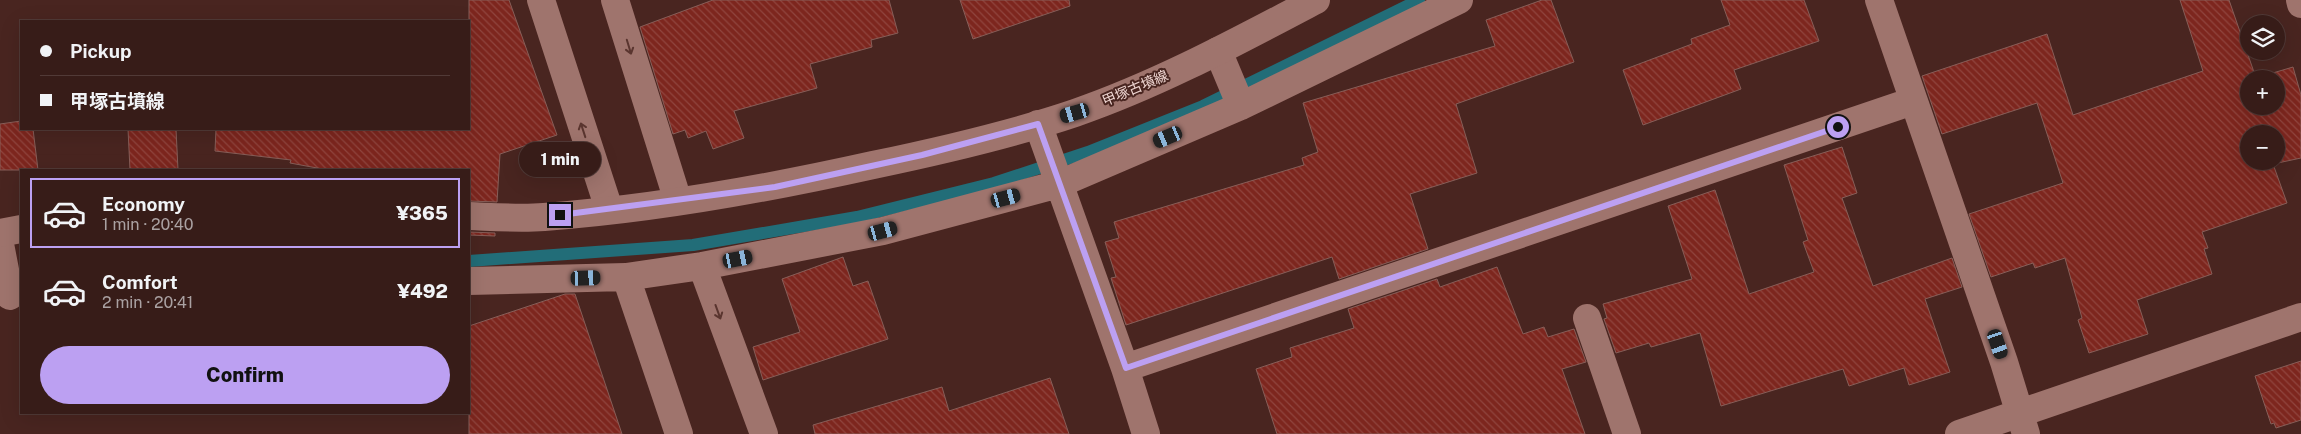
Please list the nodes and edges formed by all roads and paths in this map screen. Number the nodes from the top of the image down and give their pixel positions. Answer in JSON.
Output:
{"nodes":[{"id":1,"x":541,"y":0,"type":"edge"},
{"id":2,"x":614,"y":0,"type":"edge"},
{"id":3,"x":1316,"y":0,"type":"edge"},
{"id":4,"x":1459,"y":0,"type":"edge"},
{"id":5,"x":1879,"y":0,"type":"edge"},
{"id":6,"x":2300,"y":0,"type":"edge"},
{"id":7,"x":2301,"y":4,"type":"edge"},
{"id":8,"x":1222,"y":60,"type":"junction"},
{"id":9,"x":1239,"y":101,"type":"junction"},
{"id":10,"x":1913,"y":101,"type":"junction"},
{"id":11,"x":1042,"y":133,"type":"junction"},
{"id":12,"x":1057,"y":177,"type":"junction"},
{"id":13,"x":678,"y":201,"type":"junction"},
{"id":14,"x":609,"y":209,"type":"junction"},
{"id":15,"x":470,"y":216,"type":"edge"},
{"id":16,"x":20,"y":229,"type":"edge"},
{"id":17,"x":0,"y":233,"type":"edge"},
{"id":18,"x":0,"y":244,"type":"edge"},
{"id":19,"x":702,"y":266,"type":"junction"},
{"id":20,"x":626,"y":277,"type":"junction"},
{"id":21,"x":470,"y":281,"type":"edge"},
{"id":22,"x":10,"y":296,"type":"edge"},
{"id":23,"x":2301,"y":317,"type":"edge"},
{"id":24,"x":1587,"y":318,"type":"dead end"},
{"id":25,"x":1126,"y":368,"type":"junction"},
{"id":26,"x":2023,"y":424,"type":"edge"},
{"id":27,"x":679,"y":434,"type":"edge"},
{"id":28,"x":764,"y":434,"type":"edge"},
{"id":29,"x":1146,"y":434,"type":"edge"},
{"id":30,"x":1627,"y":434,"type":"edge"},
{"id":31,"x":1960,"y":434,"type":"edge"}],
"edges":[{"from":14,"to":1,"type":"street","one_way":true},
{"from":2,"to":13,"type":"street","one_way":true},
{"from":3,"to":8,"type":"street","name":"甲塚古墳線"},
{"from":4,"to":9,"type":"street"},
{"from":5,"to":10,"type":"street"},
{"from":6,"to":7,"type":"street"},
{"from":8,"to":9,"type":"street"},
{"from":8,"to":11,"type":"street","name":"甲塚古墳線"},
{"from":9,"to":12,"type":"street"},
{"from":10,"to":25,"type":"street"},
{"from":10,"to":26,"type":"street"},
{"from":11,"to":12,"type":"street"},
{"from":11,"to":13,"type":"street","name":"甲塚古墳線"},
{"from":12,"to":19,"type":"street"},
{"from":12,"to":25,"type":"street"},
{"from":13,"to":14,"type":"street","name":"甲塚古墳線"},
{"from":14,"to":15,"type":"street","name":"甲塚古墳線"},
{"from":16,"to":17,"type":"street"},
{"from":18,"to":22,"type":"street"},
{"from":19,"to":20,"type":"street"},
{"from":19,"to":28,"type":"street","one_way":true},
{"from":20,"to":21,"type":"street"},
{"from":20,"to":27,"type":"street"},
{"from":23,"to":26,"type":"street"},
{"from":24,"to":30,"type":"street"},
{"from":25,"to":29,"type":"street"},
{"from":26,"to":31,"type":"street"}]}
